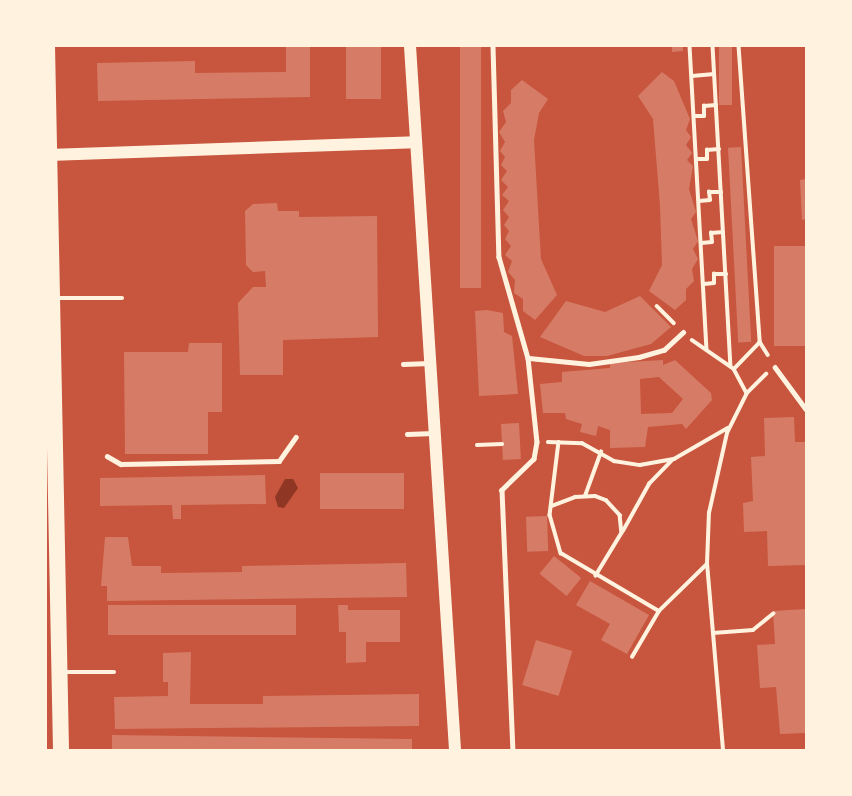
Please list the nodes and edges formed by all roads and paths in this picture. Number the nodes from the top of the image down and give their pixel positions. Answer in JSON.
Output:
{"nodes":[{"id":1,"x":47,"y":46,"type":"edge"},
{"id":2,"x":410,"y":46,"type":"edge"},
{"id":3,"x":494,"y":46,"type":"edge"},
{"id":4,"x":690,"y":46,"type":"edge"},
{"id":5,"x":713,"y":46,"type":"edge"},
{"id":6,"x":740,"y":46,"type":"edge"},
{"id":7,"x":714,"y":74,"type":"junction"},
{"id":8,"x":692,"y":76,"type":"junction"},
{"id":9,"x":716,"y":106,"type":"junction"},
{"id":10,"x":694,"y":116,"type":"junction"},
{"id":11,"x":415,"y":142,"type":"junction"},
{"id":12,"x":719,"y":149,"type":"junction"},
{"id":13,"x":49,"y":155,"type":"junction"},
{"id":14,"x":697,"y":159,"type":"junction"},
{"id":15,"x":721,"y":191,"type":"junction"},
{"id":16,"x":699,"y":201,"type":"junction"},
{"id":17,"x":723,"y":232,"type":"junction"},
{"id":18,"x":701,"y":243,"type":"junction"},
{"id":19,"x":726,"y":274,"type":"junction"},
{"id":20,"x":704,"y":284,"type":"junction"},
{"id":21,"x":51,"y":298,"type":"junction"},
{"id":22,"x":122,"y":298,"type":"dead end"},
{"id":23,"x":683,"y":332,"type":"dead end"},
{"id":24,"x":692,"y":340,"type":"dead end"},
{"id":25,"x":760,"y":342,"type":"junction"},
{"id":26,"x":707,"y":349,"type":"junction"},
{"id":27,"x":528,"y":358,"type":"junction"},
{"id":28,"x":430,"y":363,"type":"junction"},
{"id":29,"x":403,"y":364,"type":"dead end"},
{"id":30,"x":733,"y":367,"type":"junction"},
{"id":31,"x":775,"y":368,"type":"junction"},
{"id":32,"x":747,"y":393,"type":"junction"},
{"id":33,"x":807,"y":409,"type":"edge"},
{"id":34,"x":730,"y":427,"type":"junction"},
{"id":35,"x":435,"y":433,"type":"junction"},
{"id":36,"x":407,"y":434,"type":"dead end"},
{"id":37,"x":296,"y":437,"type":"dead end"},
{"id":38,"x":502,"y":444,"type":"dead end"},
{"id":39,"x":477,"y":445,"type":"dead end"},
{"id":40,"x":601,"y":452,"type":"junction"},
{"id":41,"x":107,"y":456,"type":"dead end"},
{"id":42,"x":674,"y":459,"type":"junction"},
{"id":43,"x":585,"y":496,"type":"junction"},
{"id":44,"x":552,"y":506,"type":"junction"},
{"id":45,"x":622,"y":533,"type":"junction"},
{"id":46,"x":707,"y":564,"type":"junction"},
{"id":47,"x":596,"y":576,"type":"junction"},
{"id":48,"x":659,"y":611,"type":"junction"},
{"id":49,"x":773,"y":614,"type":"dead end"},
{"id":50,"x":713,"y":633,"type":"junction"},
{"id":51,"x":632,"y":657,"type":"dead end"},
{"id":52,"x":60,"y":672,"type":"junction"},
{"id":53,"x":114,"y":672,"type":"dead end"},
{"id":54,"x":61,"y":751,"type":"edge"},
{"id":55,"x":456,"y":751,"type":"edge"},
{"id":56,"x":513,"y":751,"type":"edge"},
{"id":57,"x":723,"y":751,"type":"edge"}],
"edges":[{"from":1,"to":13,"type":"main road"},
{"from":2,"to":11,"type":"street"},
{"from":3,"to":27,"type":"lane"},
{"from":4,"to":8,"type":"path"},
{"from":5,"to":7,"type":"path"},
{"from":6,"to":25,"type":"path"},
{"from":7,"to":8,"type":"path"},
{"from":7,"to":9,"type":"path"},
{"from":8,"to":10,"type":"path"},
{"from":9,"to":10,"type":"path"},
{"from":9,"to":12,"type":"path"},
{"from":10,"to":14,"type":"path"},
{"from":11,"to":13,"type":"street"},
{"from":11,"to":28,"type":"street"},
{"from":12,"to":14,"type":"path"},
{"from":12,"to":15,"type":"path"},
{"from":13,"to":21,"type":"main road"},
{"from":14,"to":16,"type":"path"},
{"from":15,"to":16,"type":"path"},
{"from":15,"to":17,"type":"path"},
{"from":16,"to":18,"type":"path"},
{"from":17,"to":18,"type":"path"},
{"from":17,"to":19,"type":"path"},
{"from":18,"to":20,"type":"path"},
{"from":19,"to":20,"type":"path"},
{"from":19,"to":30,"type":"path"},
{"from":20,"to":26,"type":"path"},
{"from":21,"to":22,"type":"lane"},
{"from":21,"to":52,"type":"main road"},
{"from":23,"to":27,"type":"lane"},
{"from":24,"to":26,"type":"path"},
{"from":25,"to":30,"type":"path"},
{"from":25,"to":31,"type":"path"},
{"from":26,"to":30,"type":"path"},
{"from":27,"to":56,"type":"lane"},
{"from":28,"to":29,"type":"lane"},
{"from":28,"to":35,"type":"street"},
{"from":30,"to":32,"type":"path"},
{"from":31,"to":32,"type":"path"},
{"from":31,"to":33,"type":"lane"},
{"from":32,"to":34,"type":"path"},
{"from":34,"to":42,"type":"path"},
{"from":34,"to":46,"type":"path"},
{"from":35,"to":36,"type":"lane"},
{"from":35,"to":55,"type":"street"},
{"from":37,"to":41,"type":"lane"},
{"from":38,"to":39,"type":"path"},
{"from":40,"to":42,"type":"path"},
{"from":40,"to":43,"type":"path"},
{"from":40,"to":44,"type":"path"},
{"from":42,"to":45,"type":"path"},
{"from":43,"to":44,"type":"path"},
{"from":43,"to":45,"type":"path"},
{"from":44,"to":47,"type":"path"},
{"from":45,"to":47,"type":"path"},
{"from":46,"to":48,"type":"path"},
{"from":46,"to":50,"type":"path"},
{"from":47,"to":48,"type":"path"},
{"from":48,"to":51,"type":"path"},
{"from":49,"to":50,"type":"path"},
{"from":50,"to":57,"type":"path"},
{"from":52,"to":53,"type":"lane"},
{"from":52,"to":54,"type":"main road"}]}
